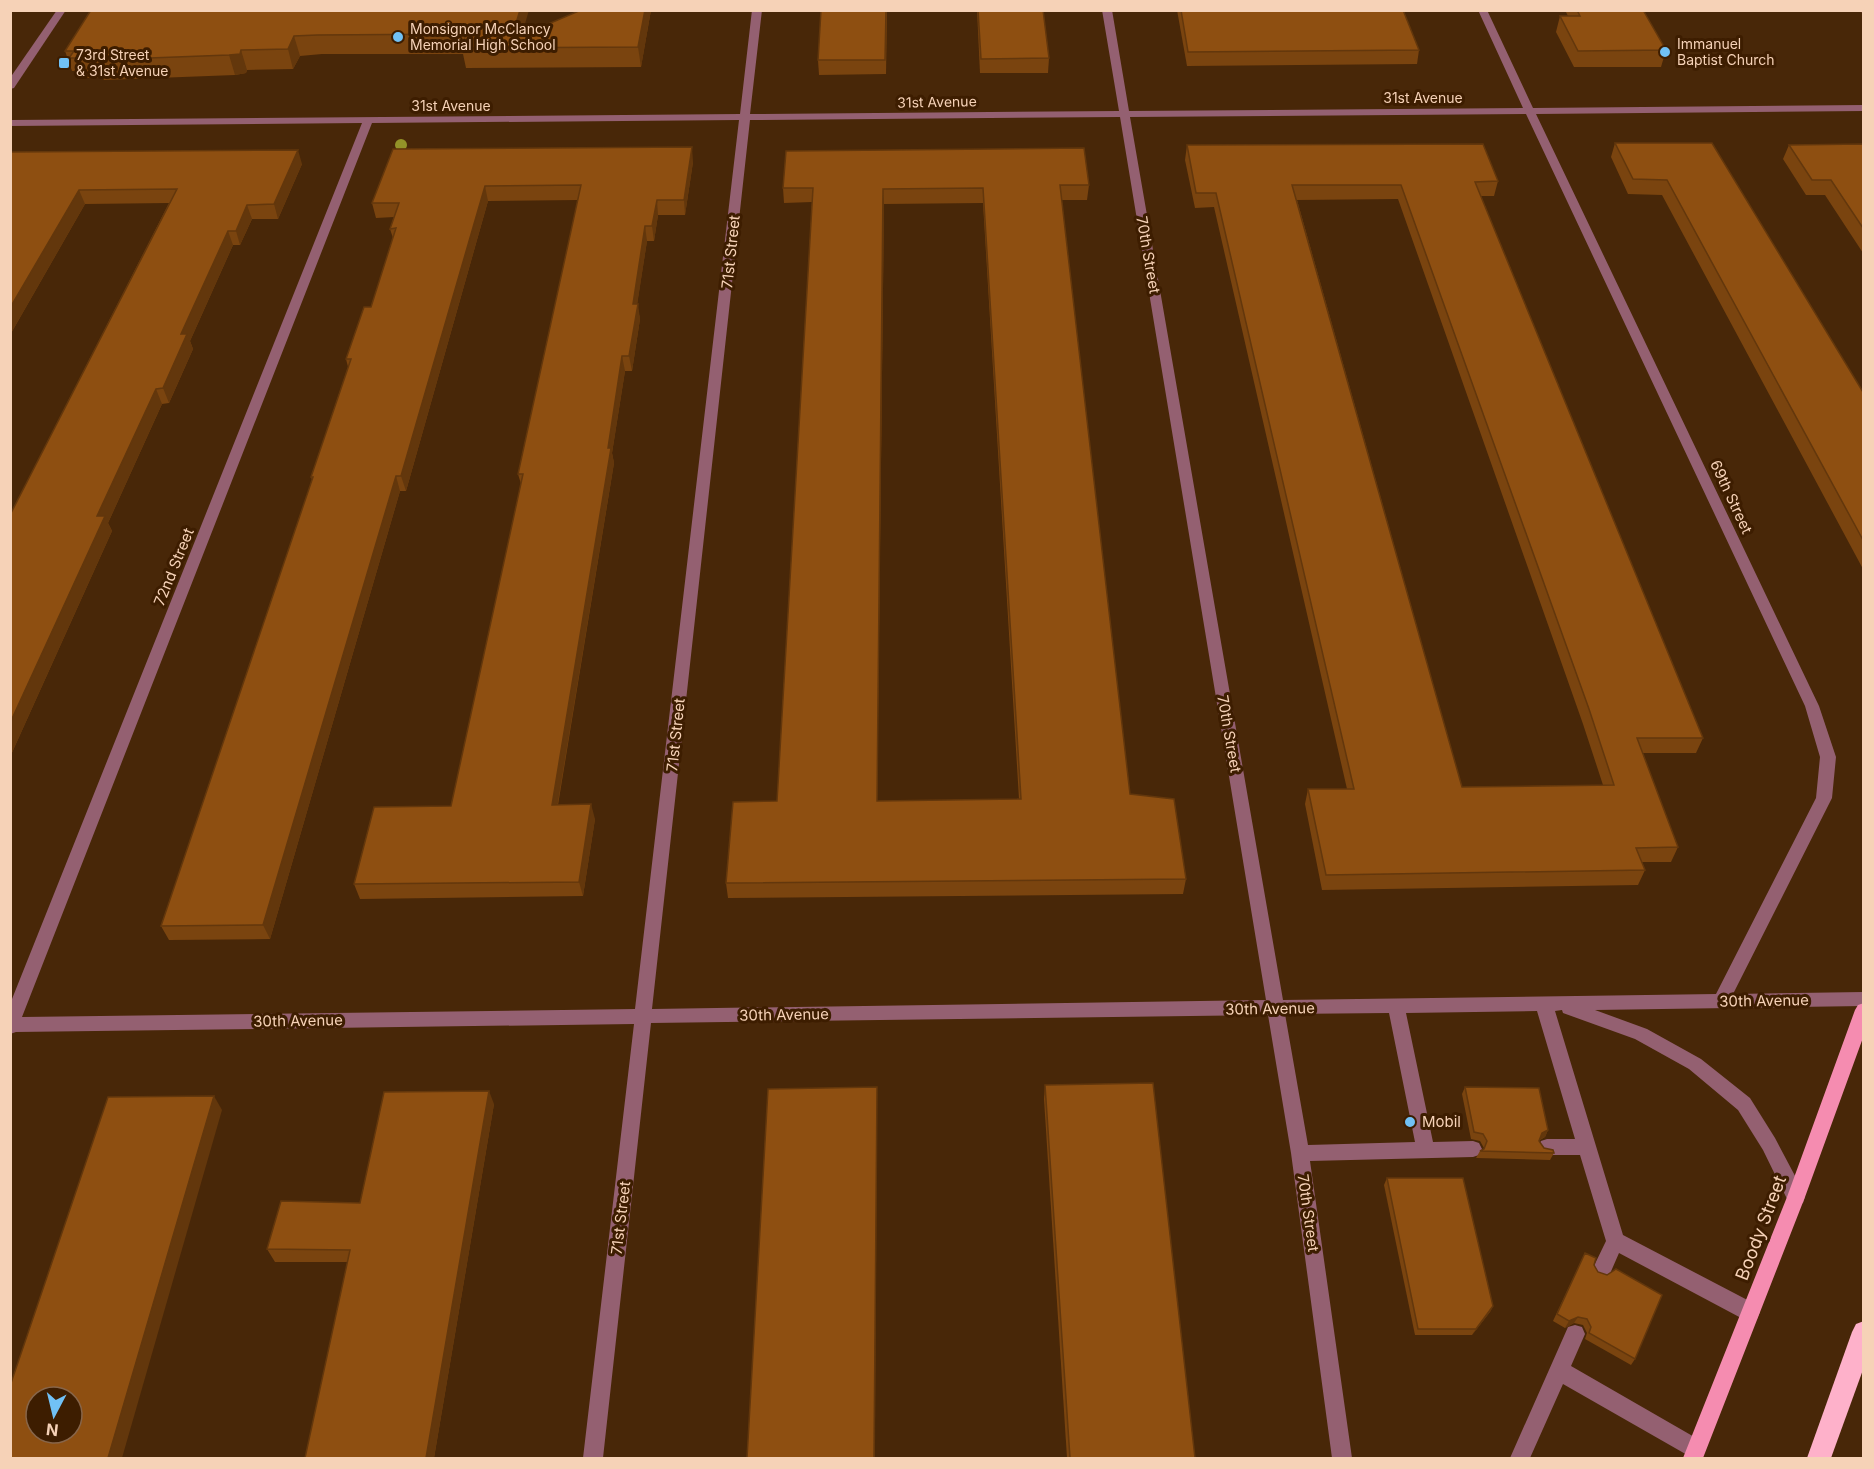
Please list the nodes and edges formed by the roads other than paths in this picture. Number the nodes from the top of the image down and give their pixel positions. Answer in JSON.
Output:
{"nodes":[{"id":1,"x":62,"y":10,"type":"edge"},
{"id":2,"x":757,"y":10,"type":"edge"},
{"id":3,"x":1107,"y":10,"type":"edge"},
{"id":4,"x":1482,"y":10,"type":"edge"},
{"id":5,"x":10,"y":86,"type":"edge"},
{"id":6,"x":1863,"y":108,"type":"edge"},
{"id":7,"x":1530,"y":111,"type":"junction"},
{"id":8,"x":1124,"y":114,"type":"junction"},
{"id":9,"x":745,"y":117,"type":"junction"},
{"id":10,"x":368,"y":120,"type":"junction"},
{"id":11,"x":10,"y":123,"type":"edge"},
{"id":12,"x":1863,"y":999,"type":"edge"},
{"id":13,"x":1720,"y":1002,"type":"junction"},
{"id":14,"x":1551,"y":1004,"type":"junction"},
{"id":15,"x":1396,"y":1007,"type":"junction"},
{"id":16,"x":1275,"y":1009,"type":"junction"},
{"id":17,"x":1863,"y":1010,"type":"edge"},
{"id":18,"x":645,"y":1017,"type":"junction"},
{"id":19,"x":11,"y":1026,"type":"edge"},
{"id":20,"x":1547,"y":1147,"type":"edge"},
{"id":21,"x":1585,"y":1147,"type":"junction"},
{"id":22,"x":1473,"y":1149,"type":"dead end"},
{"id":23,"x":1426,"y":1150,"type":"junction"},
{"id":24,"x":1300,"y":1152,"type":"junction"},
{"id":25,"x":1796,"y":1197,"type":"junction"},
{"id":26,"x":1615,"y":1241,"type":"junction"},
{"id":27,"x":1602,"y":1270,"type":"dead end"},
{"id":28,"x":1750,"y":1312,"type":"junction"},
{"id":29,"x":1863,"y":1332,"type":"edge"},
{"id":30,"x":1575,"y":1334,"type":"dead end"},
{"id":31,"x":1558,"y":1370,"type":"junction"},
{"id":32,"x":1694,"y":1454,"type":"edge"},
{"id":33,"x":593,"y":1458,"type":"edge"},
{"id":34,"x":1342,"y":1458,"type":"edge"},
{"id":35,"x":1520,"y":1458,"type":"edge"},
{"id":36,"x":1819,"y":1458,"type":"edge"}],
"edges":[{"from":1,"to":5,"type":"street"},
{"from":2,"to":9,"type":"street","name":"71st Street"},
{"from":3,"to":8,"type":"street","name":"70th Street"},
{"from":4,"to":7,"type":"street","name":"69th Street"},
{"from":6,"to":7,"type":"street","name":"31st Avenue"},
{"from":7,"to":8,"type":"street","name":"31st Avenue"},
{"from":7,"to":13,"type":"street","name":"69th Street"},
{"from":8,"to":9,"type":"street","name":"31st Avenue"},
{"from":8,"to":16,"type":"street","name":"70th Street"},
{"from":9,"to":10,"type":"street","name":"31st Avenue"},
{"from":9,"to":18,"type":"street","name":"71st Street"},
{"from":10,"to":11,"type":"street","name":"31st Avenue"},
{"from":10,"to":19,"type":"street","name":"72nd Street"},
{"from":12,"to":13,"type":"street","name":"30th Avenue"},
{"from":13,"to":14,"type":"street","name":"30th Avenue"},
{"from":14,"to":15,"type":"street","name":"30th Avenue"},
{"from":14,"to":21,"type":"street"},
{"from":14,"to":25,"type":"street","name":"30th Avenue"},
{"from":15,"to":16,"type":"street","name":"30th Avenue"},
{"from":15,"to":23,"type":"street"},
{"from":16,"to":18,"type":"street","name":"30th Avenue"},
{"from":16,"to":24,"type":"street","name":"70th Street"},
{"from":17,"to":25,"type":"main road","name":"Boody Street"},
{"from":18,"to":19,"type":"street","name":"30th Avenue"},
{"from":18,"to":33,"type":"street","name":"71st Street"},
{"from":20,"to":21,"type":"street"},
{"from":21,"to":26,"type":"street"},
{"from":22,"to":23,"type":"street"},
{"from":23,"to":24,"type":"street"},
{"from":24,"to":34,"type":"street","name":"70th Street"},
{"from":25,"to":28,"type":"main road","name":"Boody Street"},
{"from":26,"to":27,"type":"street"},
{"from":26,"to":28,"type":"street"},
{"from":28,"to":32,"type":"main road","name":"Boody Street"},
{"from":29,"to":36,"type":"highway"},
{"from":30,"to":31,"type":"street"},
{"from":31,"to":32,"type":"street"},
{"from":31,"to":35,"type":"street"}]}
